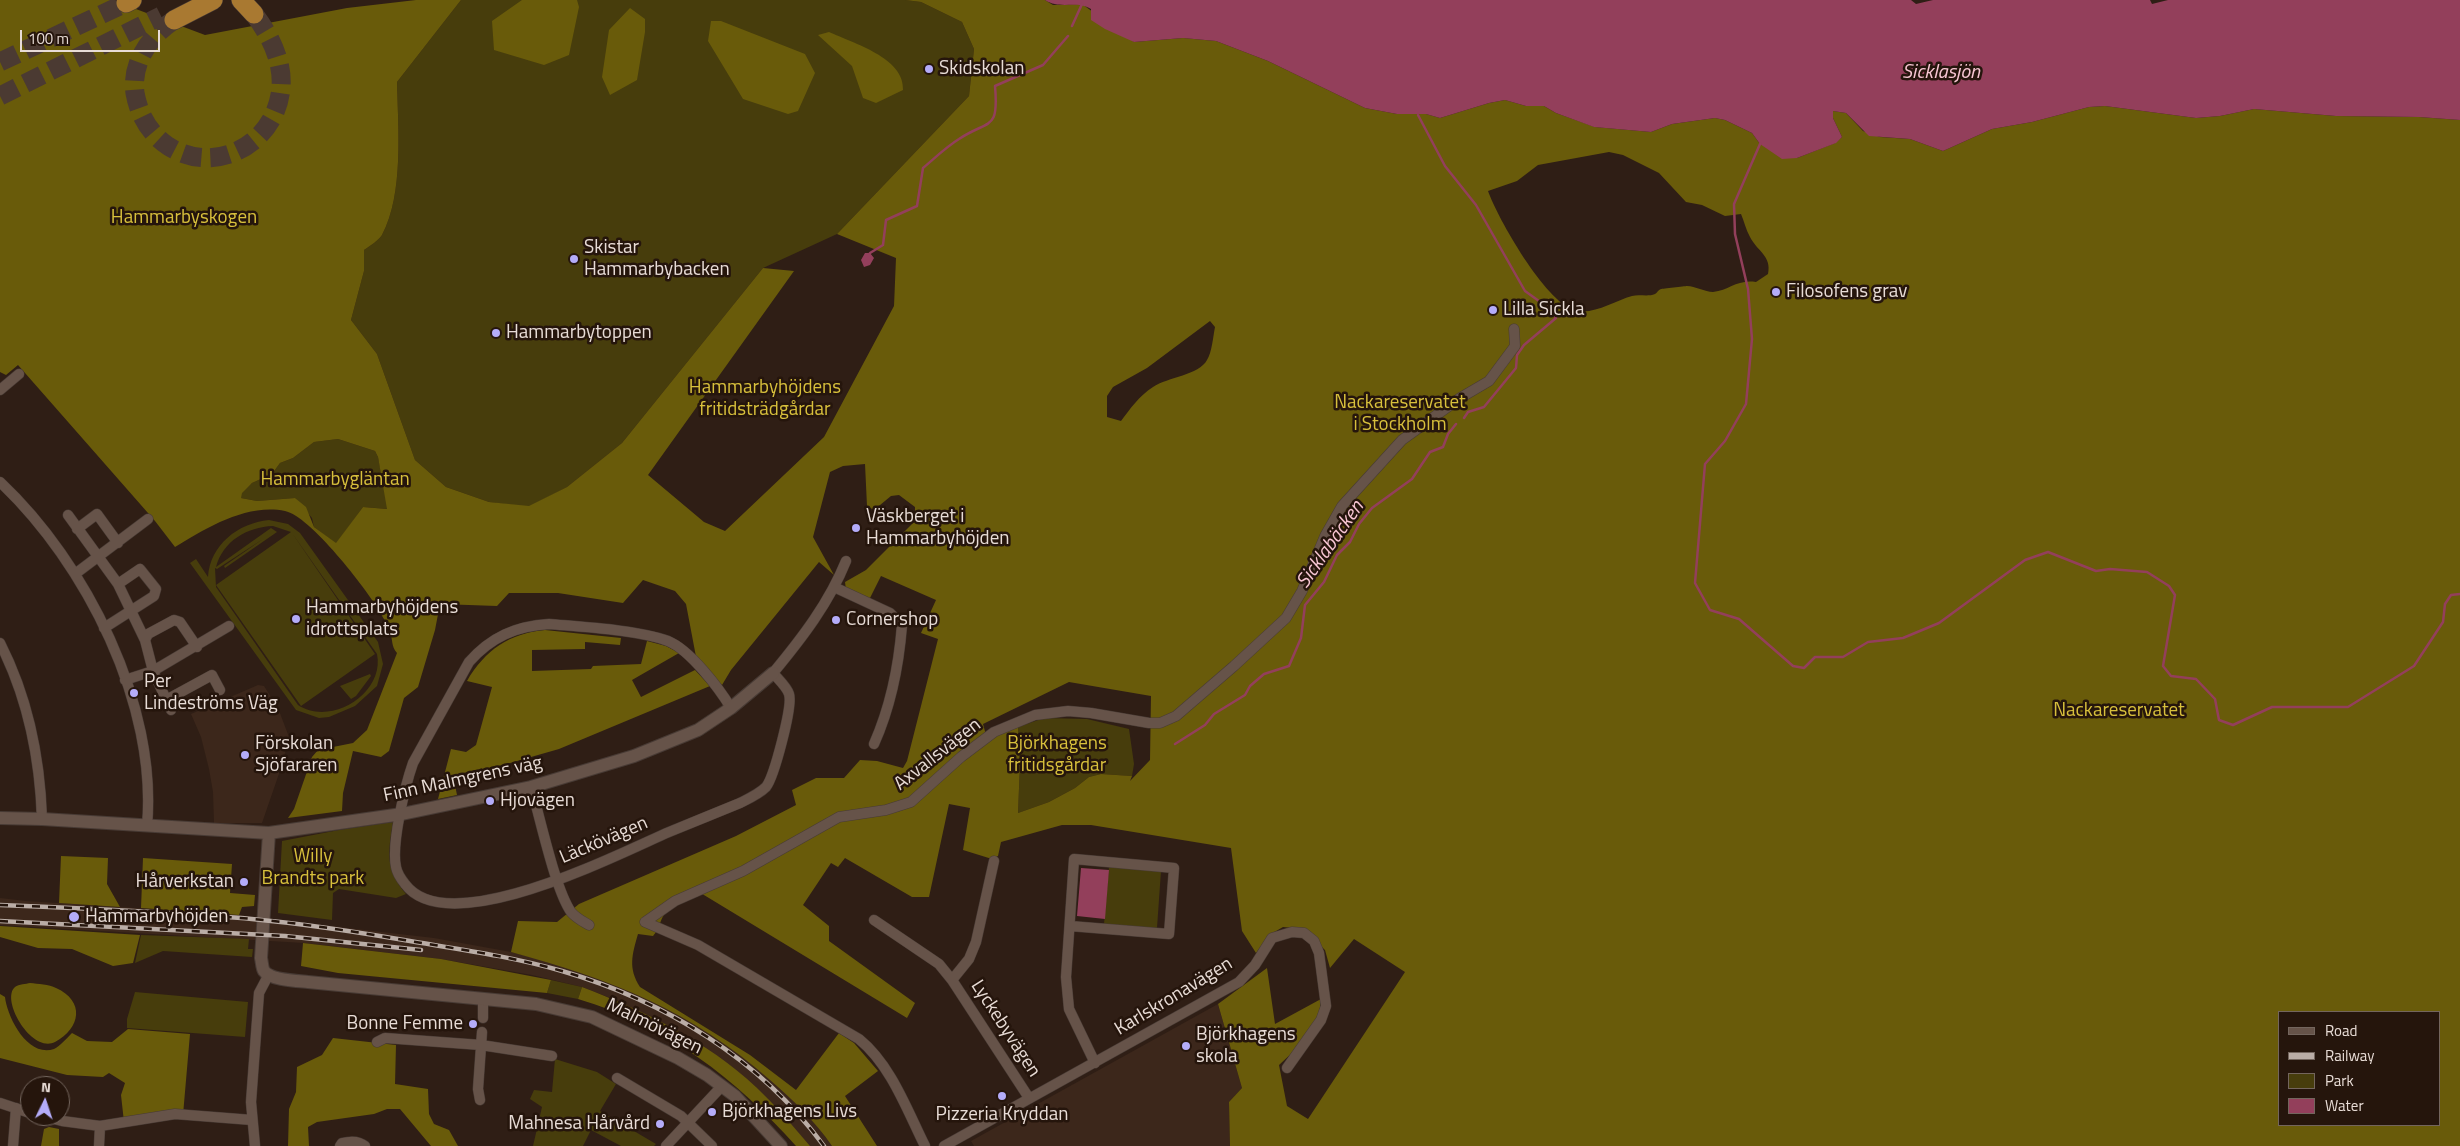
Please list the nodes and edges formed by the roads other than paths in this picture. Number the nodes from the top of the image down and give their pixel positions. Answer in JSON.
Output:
{"nodes":[{"id":1,"x":196,"y":0,"type":"edge"},
{"id":2,"x":213,"y":0,"type":"edge"},
{"id":3,"x":241,"y":0,"type":"edge"},
{"id":4,"x":254,"y":14,"type":"tunnel mouth"},
{"id":5,"x":1514,"y":329,"type":"dead end"},
{"id":6,"x":19,"y":374,"type":"dead end"},
{"id":7,"x":0,"y":390,"type":"edge"},
{"id":8,"x":0,"y":482,"type":"edge"},
{"id":9,"x":68,"y":515,"type":"dead end"},
{"id":10,"x":148,"y":519,"type":"dead end"},
{"id":11,"x":77,"y":529,"type":"junction"},
{"id":12,"x":118,"y":542,"type":"junction"},
{"id":13,"x":98,"y":558,"type":"junction"},
{"id":14,"x":846,"y":561,"type":"dead end"},
{"id":15,"x":75,"y":574,"type":"junction"},
{"id":16,"x":118,"y":584,"type":"junction"},
{"id":17,"x":834,"y":587,"type":"junction"},
{"id":18,"x":130,"y":611,"type":"junction"},
{"id":19,"x":229,"y":626,"type":"dead end"},
{"id":20,"x":104,"y":628,"type":"junction"},
{"id":21,"x":145,"y":640,"type":"junction"},
{"id":22,"x":0,"y":643,"type":"edge"},
{"id":23,"x":197,"y":647,"type":"junction"},
{"id":24,"x":153,"y":671,"type":"junction"},
{"id":25,"x":773,"y":673,"type":"junction"},
{"id":26,"x":125,"y":680,"type":"junction"},
{"id":27,"x":220,"y":690,"type":"dead end"},
{"id":28,"x":168,"y":699,"type":"junction"},
{"id":29,"x":731,"y":708,"type":"junction"},
{"id":30,"x":171,"y":710,"type":"dead end"},
{"id":31,"x":874,"y":744,"type":"dead end"},
{"id":32,"x":532,"y":787,"type":"junction"},
{"id":33,"x":402,"y":814,"type":"junction"},
{"id":34,"x":0,"y":818,"type":"edge"},
{"id":35,"x":42,"y":819,"type":"junction"},
{"id":36,"x":147,"y":826,"type":"junction"},
{"id":37,"x":269,"y":833,"type":"junction"},
{"id":38,"x":994,"y":861,"type":"dead end"},
{"id":39,"x":558,"y":880,"type":"junction"},
{"id":40,"x":874,"y":920,"type":"dead end"},
{"id":41,"x":589,"y":925,"type":"dead end"},
{"id":42,"x":1070,"y":926,"type":"junction"},
{"id":43,"x":269,"y":974,"type":"junction"},
{"id":44,"x":952,"y":980,"type":"junction"},
{"id":45,"x":483,"y":998,"type":"junction"},
{"id":46,"x":483,"y":1018,"type":"dead end"},
{"id":47,"x":482,"y":1032,"type":"dead end"},
{"id":48,"x":377,"y":1042,"type":"dead end"},
{"id":49,"x":481,"y":1045,"type":"junction"},
{"id":50,"x":552,"y":1056,"type":"dead end"},
{"id":51,"x":1095,"y":1063,"type":"junction"},
{"id":52,"x":1287,"y":1068,"type":"dead end"},
{"id":53,"x":617,"y":1078,"type":"dead end"},
{"id":54,"x":722,"y":1086,"type":"junction"},
{"id":55,"x":1029,"y":1098,"type":"junction"},
{"id":56,"x":480,"y":1100,"type":"dead end"},
{"id":57,"x":0,"y":1103,"type":"edge"},
{"id":58,"x":16,"y":1108,"type":"junction"},
{"id":59,"x":20,"y":1109,"type":"edge"},
{"id":60,"x":252,"y":1120,"type":"junction"},
{"id":61,"x":70,"y":1121,"type":"edge"},
{"id":62,"x":689,"y":1123,"type":"junction"},
{"id":63,"x":100,"y":1126,"type":"junction"},
{"id":64,"x":13,"y":1146,"type":"edge"},
{"id":65,"x":99,"y":1146,"type":"edge"},
{"id":66,"x":255,"y":1146,"type":"edge"},
{"id":67,"x":340,"y":1146,"type":"edge"},
{"id":68,"x":365,"y":1146,"type":"edge"},
{"id":69,"x":666,"y":1146,"type":"edge"},
{"id":70,"x":712,"y":1146,"type":"edge"},
{"id":71,"x":781,"y":1146,"type":"edge"},
{"id":72,"x":926,"y":1146,"type":"edge"},
{"id":73,"x":944,"y":1146,"type":"edge"}],
"edges":[{"from":1,"to":2,"type":"highway"},
{"from":3,"to":4,"type":"highway"},
{"from":5,"to":72,"type":"street","name":"Axvallsvägen"},
{"from":6,"to":7,"type":"street"},
{"from":8,"to":15,"type":"street"},
{"from":9,"to":11,"type":"street"},
{"from":10,"to":12,"type":"street"},
{"from":11,"to":12,"type":"street"},
{"from":11,"to":13,"type":"street"},
{"from":12,"to":13,"type":"street"},
{"from":13,"to":15,"type":"street"},
{"from":13,"to":16,"type":"street"},
{"from":14,"to":17,"type":"street","name":"Finn Malmgrens väg"},
{"from":15,"to":20,"type":"street"},
{"from":16,"to":18,"type":"street"},
{"from":16,"to":18,"type":"street"},
{"from":17,"to":25,"type":"street","name":"Finn Malmgrens väg"},
{"from":17,"to":31,"type":"street"},
{"from":18,"to":20,"type":"street"},
{"from":18,"to":21,"type":"street"},
{"from":19,"to":23,"type":"street"},
{"from":20,"to":26,"type":"street"},
{"from":21,"to":23,"type":"street"},
{"from":21,"to":24,"type":"street"},
{"from":22,"to":35,"type":"street"},
{"from":23,"to":24,"type":"street"},
{"from":24,"to":26,"type":"street"},
{"from":24,"to":28,"type":"street"},
{"from":25,"to":29,"type":"street","name":"Finn Malmgrens väg"},
{"from":25,"to":39,"type":"street","name":"Läckövägen"},
{"from":26,"to":36,"type":"street"},
{"from":27,"to":28,"type":"street"},
{"from":28,"to":30,"type":"street"},
{"from":29,"to":32,"type":"street","name":"Finn Malmgrens väg"},
{"from":29,"to":33,"type":"street","name":"Läckövägen"},
{"from":32,"to":33,"type":"street","name":"Finn Malmgrens väg"},
{"from":32,"to":39,"type":"street"},
{"from":33,"to":37,"type":"street","name":"Finn Malmgrens väg"},
{"from":33,"to":39,"type":"street","name":"Läckövägen"},
{"from":34,"to":35,"type":"street","name":"Finn Malmgrens väg"},
{"from":35,"to":36,"type":"street","name":"Finn Malmgrens väg"},
{"from":36,"to":37,"type":"street","name":"Finn Malmgrens väg"},
{"from":37,"to":43,"type":"street"},
{"from":38,"to":44,"type":"street","name":"Lyckebyvägen"},
{"from":39,"to":41,"type":"street"},
{"from":40,"to":44,"type":"street","name":"Lyckebyvägen"},
{"from":42,"to":42,"type":"street"},
{"from":42,"to":51,"type":"street"},
{"from":43,"to":45,"type":"street","name":"Malmövägen"},
{"from":43,"to":60,"type":"street"},
{"from":44,"to":55,"type":"street","name":"Lyckebyvägen"},
{"from":45,"to":46,"type":"street"},
{"from":45,"to":54,"type":"street","name":"Malmövägen"},
{"from":47,"to":49,"type":"street"},
{"from":48,"to":49,"type":"street"},
{"from":49,"to":50,"type":"street"},
{"from":49,"to":56,"type":"street"},
{"from":51,"to":52,"type":"street","name":"Karlskronavägen"},
{"from":51,"to":55,"type":"street","name":"Karlskronavägen"},
{"from":53,"to":62,"type":"street"},
{"from":54,"to":62,"type":"street"},
{"from":54,"to":71,"type":"street","name":"Malmövägen"},
{"from":55,"to":73,"type":"street","name":"Karlskronavägen"},
{"from":57,"to":58,"type":"street"},
{"from":58,"to":59,"type":"street"},
{"from":58,"to":64,"type":"street"},
{"from":60,"to":63,"type":"street"},
{"from":60,"to":66,"type":"street"},
{"from":61,"to":63,"type":"street"},
{"from":62,"to":69,"type":"street"},
{"from":62,"to":70,"type":"street"},
{"from":63,"to":65,"type":"street"},
{"from":67,"to":68,"type":"street"}]}
